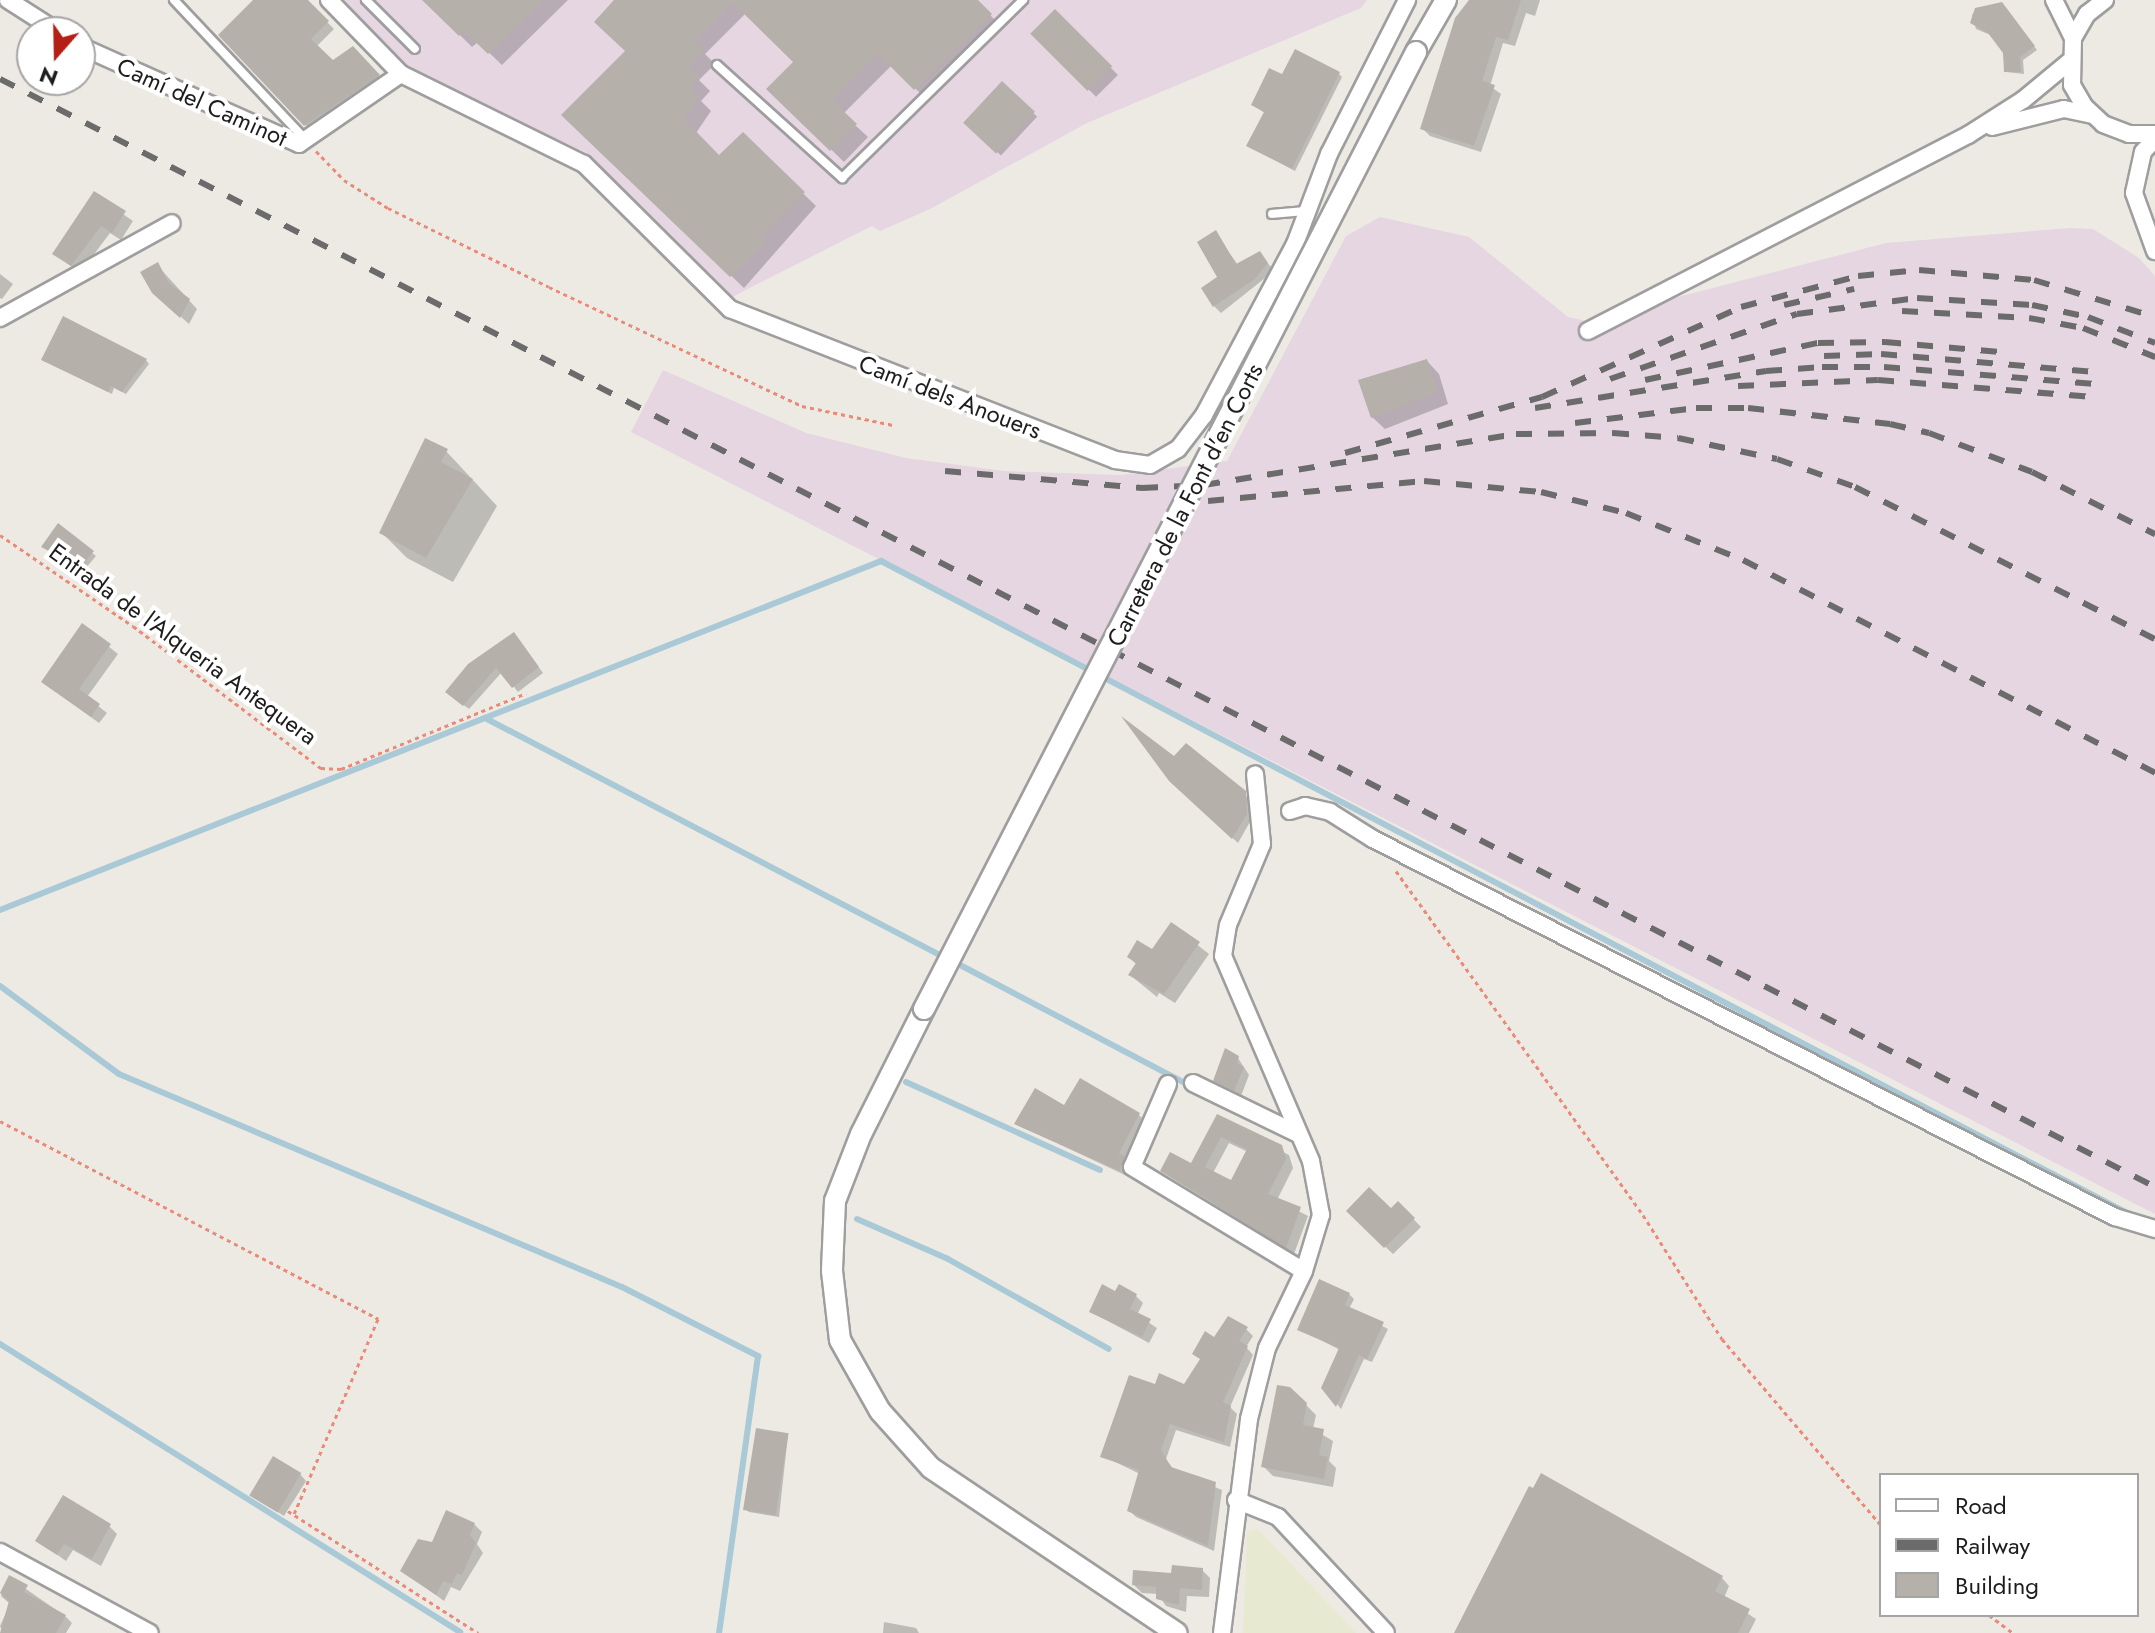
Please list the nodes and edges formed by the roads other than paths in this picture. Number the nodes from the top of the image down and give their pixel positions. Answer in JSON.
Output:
{"nodes":[{"id":1,"x":8,"y":0,"type":"edge"},
{"id":2,"x":174,"y":0,"type":"edge"},
{"id":3,"x":329,"y":0,"type":"edge"},
{"id":4,"x":366,"y":0,"type":"edge"},
{"id":5,"x":1023,"y":0,"type":"edge"},
{"id":6,"x":1407,"y":0,"type":"edge"},
{"id":7,"x":1446,"y":0,"type":"edge"},
{"id":8,"x":2054,"y":0,"type":"edge"},
{"id":9,"x":2105,"y":0,"type":"edge"},
{"id":10,"x":33,"y":16,"type":"edge"},
{"id":11,"x":2073,"y":38,"type":"junction"},
{"id":12,"x":415,"y":49,"type":"dead end"},
{"id":13,"x":96,"y":53,"type":"edge"},
{"id":14,"x":2069,"y":62,"type":"junction"},
{"id":15,"x":717,"y":65,"type":"dead end"},
{"id":16,"x":401,"y":74,"type":"junction"},
{"id":17,"x":2092,"y":115,"type":"junction"},
{"id":18,"x":1968,"y":135,"type":"junction"},
{"id":19,"x":2155,"y":136,"type":"edge"},
{"id":20,"x":305,"y":139,"type":"junction"},
{"id":21,"x":1310,"y":211,"type":"junction"},
{"id":22,"x":1272,"y":214,"type":"dead end"},
{"id":23,"x":172,"y":223,"type":"dead end"},
{"id":24,"x":2155,"y":251,"type":"edge"},
{"id":25,"x":0,"y":318,"type":"edge"},
{"id":26,"x":1588,"y":331,"type":"dead end"},
{"id":27,"x":1255,"y":774,"type":"dead end"},
{"id":28,"x":1290,"y":811,"type":"dead end"},
{"id":29,"x":1193,"y":1083,"type":"dead end"},
{"id":30,"x":1168,"y":1084,"type":"dead end"},
{"id":31,"x":1298,"y":1134,"type":"junction"},
{"id":32,"x":2155,"y":1229,"type":"edge"},
{"id":33,"x":1304,"y":1271,"type":"junction"},
{"id":34,"x":1236,"y":1500,"type":"junction"},
{"id":35,"x":0,"y":1552,"type":"edge"},
{"id":36,"x":150,"y":1633,"type":"edge"},
{"id":37,"x":1177,"y":1633,"type":"edge"},
{"id":38,"x":1222,"y":1633,"type":"edge"},
{"id":39,"x":1386,"y":1633,"type":"edge"}],
"edges":[{"from":1,"to":10,"type":"street"},
{"from":2,"to":20,"type":"lane"},
{"from":3,"to":16,"type":"street","name":"Camí dels Anouers"},
{"from":4,"to":12,"type":"lane"},
{"from":5,"to":15,"type":"lane"},
{"from":6,"to":21,"type":"street","name":"Camí dels Anouers"},
{"from":7,"to":37,"type":"street","name":"Carretera de la Font d'en Corts","bridge":true},
{"from":8,"to":11,"type":"street"},
{"from":9,"to":11,"type":"street"},
{"from":11,"to":14,"type":"street"},
{"from":13,"to":20,"type":"street","name":"Camí del Caminot"},
{"from":14,"to":17,"type":"street"},
{"from":14,"to":18,"type":"street"},
{"from":16,"to":20,"type":"street","name":"Camí del Caminot"},
{"from":16,"to":21,"type":"street","name":"Camí dels Anouers"},
{"from":17,"to":18,"type":"street"},
{"from":17,"to":19,"type":"street"},
{"from":18,"to":26,"type":"street"},
{"from":19,"to":24,"type":"street"},
{"from":21,"to":22,"type":"lane"},
{"from":23,"to":25,"type":"street"},
{"from":27,"to":31,"type":"street"},
{"from":28,"to":32,"type":"street"},
{"from":29,"to":31,"type":"street"},
{"from":30,"to":33,"type":"street"},
{"from":31,"to":33,"type":"street"},
{"from":33,"to":34,"type":"street"},
{"from":34,"to":38,"type":"street"},
{"from":34,"to":39,"type":"street"},
{"from":35,"to":36,"type":"street"}]}
